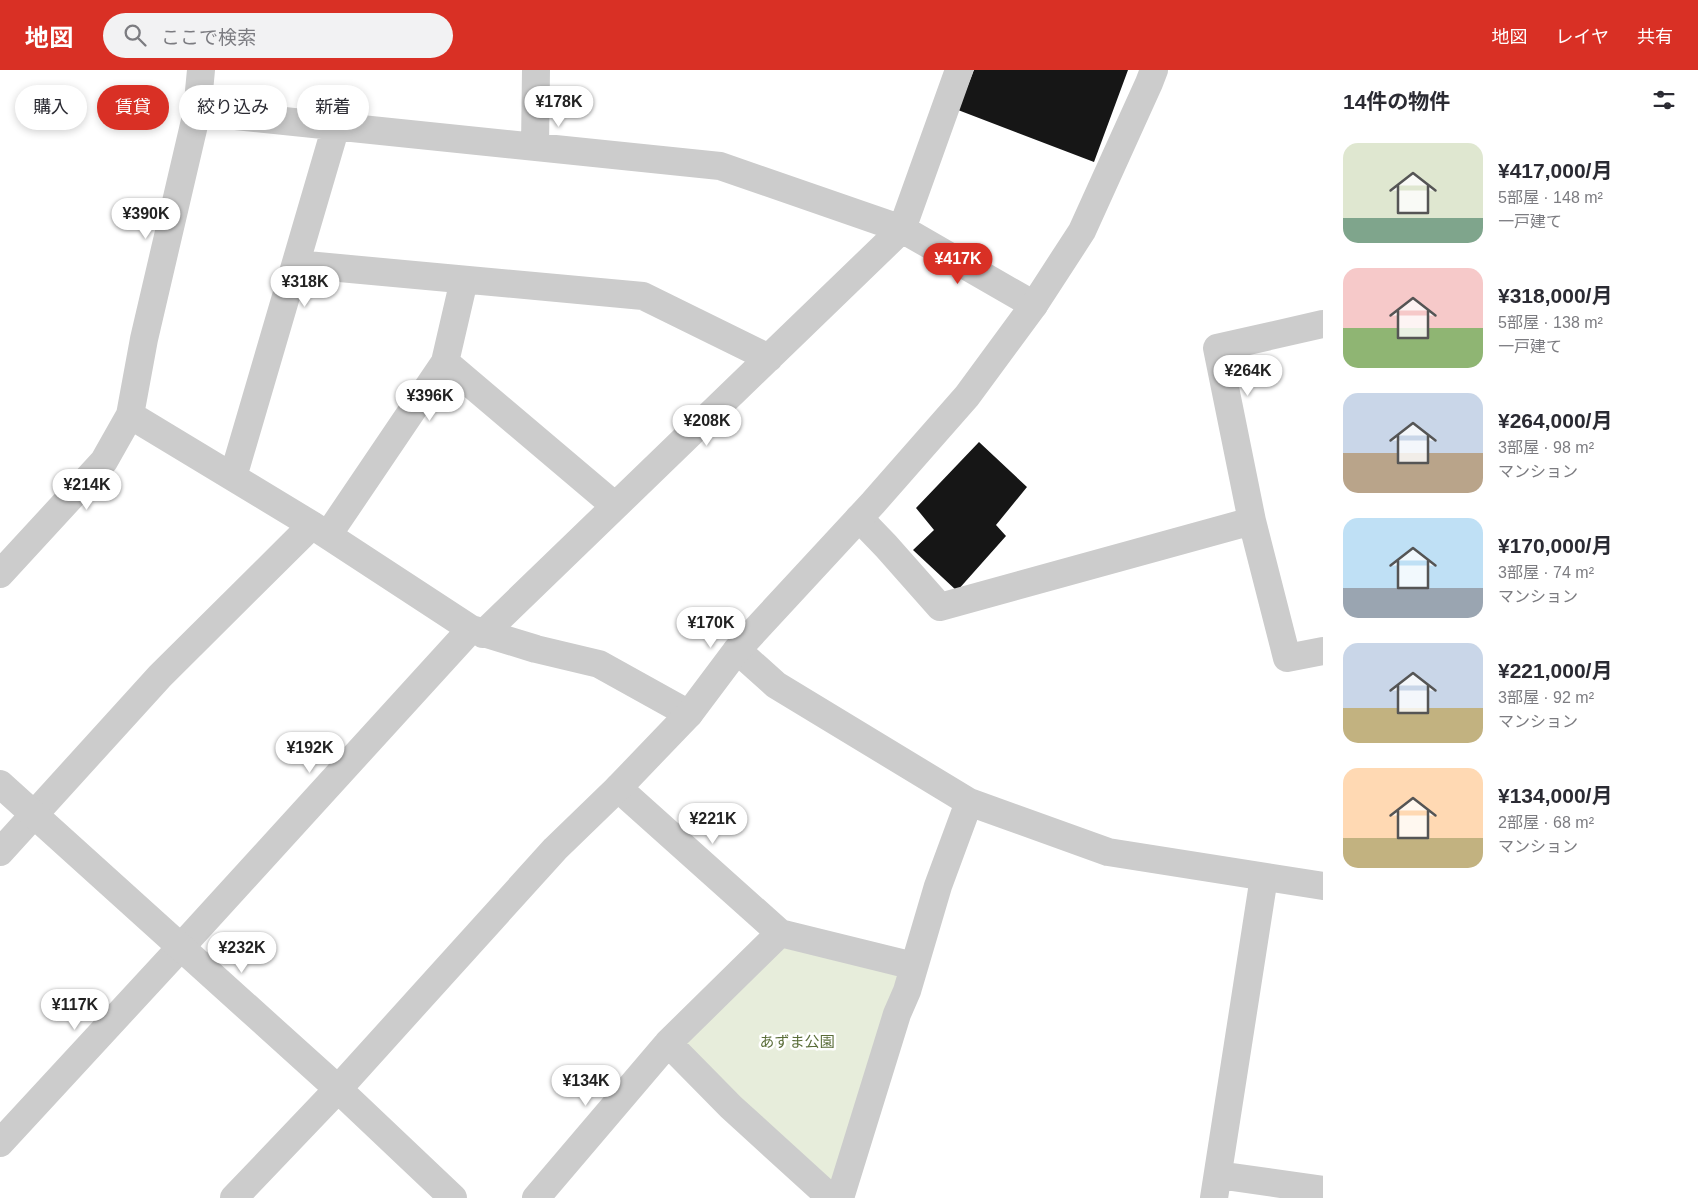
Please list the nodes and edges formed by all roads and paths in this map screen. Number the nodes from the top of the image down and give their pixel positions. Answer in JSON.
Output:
{"nodes":[{"id":1,"x":201,"y":70,"type":"edge"},
{"id":2,"x":536,"y":70,"type":"edge"},
{"id":3,"x":959,"y":70,"type":"edge"},
{"id":4,"x":1154,"y":70,"type":"edge"},
{"id":5,"x":200,"y":85,"type":"edge"},
{"id":6,"x":369,"y":129,"type":"edge"},
{"id":7,"x":194,"y":130,"type":"edge"},
{"id":8,"x":335,"y":130,"type":"edge"},
{"id":9,"x":535,"y":147,"type":"junction"},
{"id":10,"x":902,"y":229,"type":"junction"},
{"id":11,"x":296,"y":264,"type":"junction"},
{"id":12,"x":464,"y":280,"type":"junction"},
{"id":13,"x":1034,"y":305,"type":"junction"},
{"id":14,"x":1323,"y":324,"type":"edge"},
{"id":15,"x":769,"y":358,"type":"junction"},
{"id":16,"x":446,"y":362,"type":"junction"},
{"id":17,"x":130,"y":415,"type":"junction"},
{"id":18,"x":233,"y":477,"type":"junction"},
{"id":19,"x":616,"y":506,"type":"junction"},
{"id":20,"x":859,"y":518,"type":"junction"},
{"id":21,"x":1252,"y":521,"type":"junction"},
{"id":22,"x":320,"y":530,"type":"junction"},
{"id":23,"x":0,"y":574,"type":"edge"},
{"id":24,"x":477,"y":631,"type":"junction"},
{"id":25,"x":737,"y":650,"type":"junction"},
{"id":26,"x":1323,"y":651,"type":"edge"},
{"id":27,"x":689,"y":714,"type":"junction"},
{"id":28,"x":0,"y":784,"type":"edge"},
{"id":29,"x":618,"y":788,"type":"junction"},
{"id":30,"x":969,"y":802,"type":"junction"},
{"id":31,"x":34,"y":815,"type":"junction"},
{"id":32,"x":0,"y":852,"type":"edge"},
{"id":33,"x":1264,"y":877,"type":"junction"},
{"id":34,"x":1323,"y":886,"type":"edge"},
{"id":35,"x":780,"y":933,"type":"junction"},
{"id":36,"x":180,"y":948,"type":"junction"},
{"id":37,"x":914,"y":966,"type":"junction"},
{"id":38,"x":668,"y":1043,"type":"junction"},
{"id":39,"x":338,"y":1089,"type":"junction"},
{"id":40,"x":0,"y":1143,"type":"edge"},
{"id":41,"x":1216,"y":1187,"type":"edge"},
{"id":42,"x":1323,"y":1190,"type":"edge"},
{"id":43,"x":234,"y":1198,"type":"edge"},
{"id":44,"x":452,"y":1198,"type":"edge"},
{"id":45,"x":536,"y":1198,"type":"edge"},
{"id":46,"x":830,"y":1198,"type":"edge"},
{"id":47,"x":840,"y":1198,"type":"edge"}],
"edges":[{"from":1,"to":5,"type":"street"},
{"from":2,"to":9,"type":"street"},
{"from":3,"to":10,"type":"street"},
{"from":4,"to":13,"type":"street"},
{"from":6,"to":9,"type":"street"},
{"from":7,"to":17,"type":"street"},
{"from":8,"to":11,"type":"street"},
{"from":9,"to":10,"type":"street"},
{"from":10,"to":13,"type":"street"},
{"from":10,"to":15,"type":"street"},
{"from":11,"to":12,"type":"street"},
{"from":11,"to":18,"type":"street"},
{"from":12,"to":15,"type":"street"},
{"from":12,"to":16,"type":"street"},
{"from":13,"to":20,"type":"street"},
{"from":14,"to":21,"type":"street"},
{"from":15,"to":19,"type":"street"},
{"from":16,"to":19,"type":"street"},
{"from":16,"to":22,"type":"street"},
{"from":17,"to":18,"type":"street"},
{"from":17,"to":23,"type":"street"},
{"from":18,"to":22,"type":"street"},
{"from":19,"to":24,"type":"street"},
{"from":20,"to":21,"type":"street"},
{"from":20,"to":25,"type":"street"},
{"from":21,"to":26,"type":"street"},
{"from":22,"to":24,"type":"street"},
{"from":22,"to":31,"type":"street"},
{"from":24,"to":27,"type":"street"},
{"from":24,"to":36,"type":"street"},
{"from":25,"to":27,"type":"street"},
{"from":25,"to":30,"type":"street"},
{"from":27,"to":29,"type":"street"},
{"from":28,"to":31,"type":"street"},
{"from":29,"to":35,"type":"street"},
{"from":29,"to":39,"type":"street"},
{"from":30,"to":33,"type":"street"},
{"from":30,"to":37,"type":"street"},
{"from":31,"to":32,"type":"street"},
{"from":31,"to":36,"type":"street"},
{"from":33,"to":34,"type":"street"},
{"from":33,"to":41,"type":"street"},
{"from":35,"to":37,"type":"street"},
{"from":35,"to":38,"type":"street"},
{"from":36,"to":39,"type":"street"},
{"from":36,"to":40,"type":"street"},
{"from":37,"to":47,"type":"street"},
{"from":38,"to":45,"type":"street"},
{"from":38,"to":46,"type":"street"},
{"from":39,"to":43,"type":"street"},
{"from":39,"to":44,"type":"street"},
{"from":41,"to":42,"type":"street"}]}
